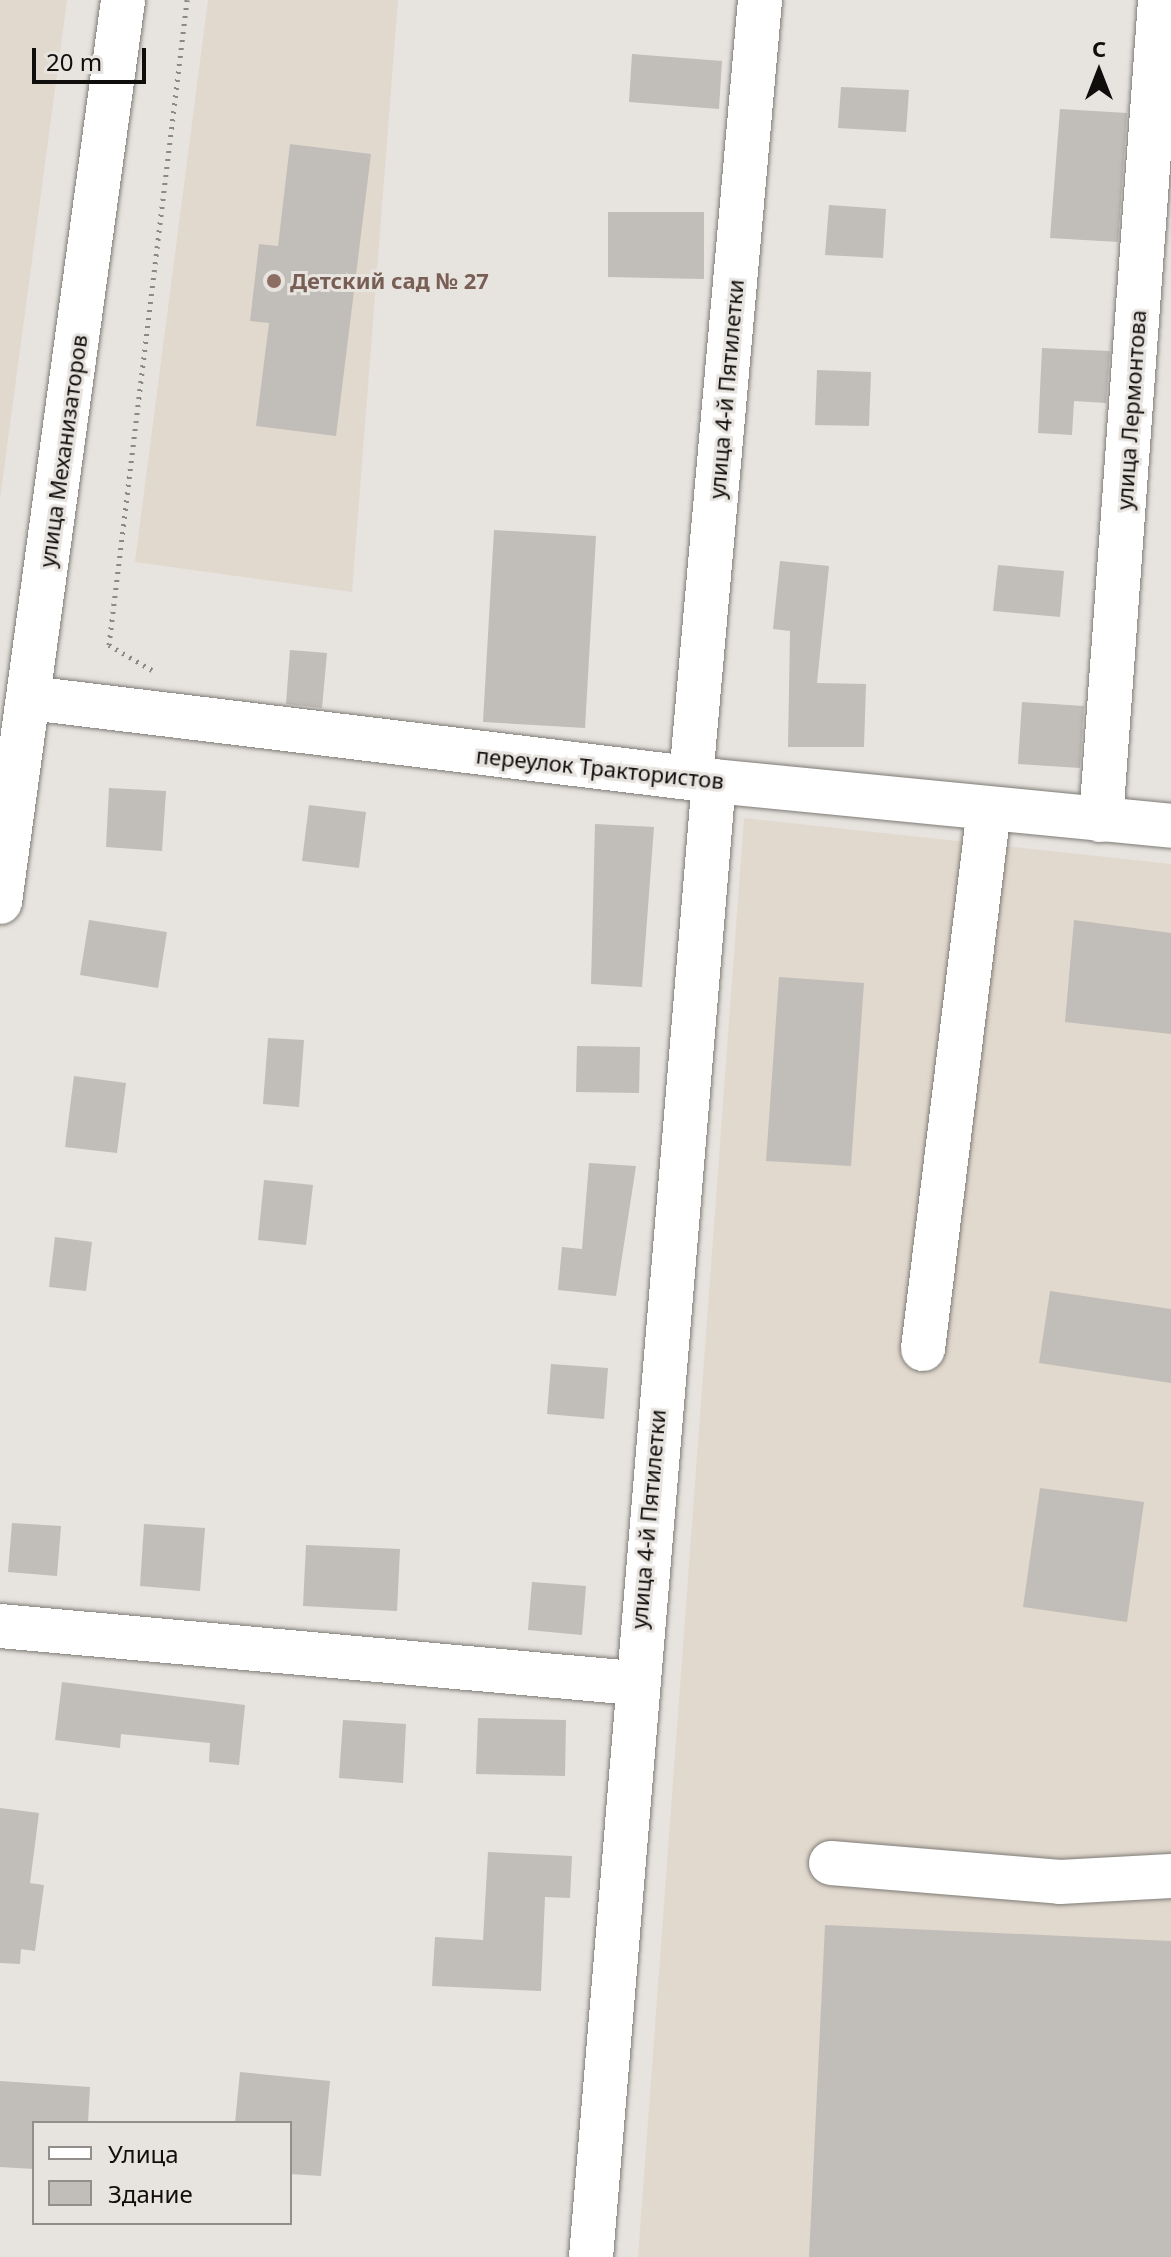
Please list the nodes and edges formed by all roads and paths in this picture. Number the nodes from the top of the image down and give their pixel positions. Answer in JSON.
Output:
{"nodes":[{"id":1,"x":123,"y":0,"type":"edge"},
{"id":2,"x":187,"y":0,"type":"edge"},
{"id":3,"x":760,"y":0,"type":"edge"},
{"id":4,"x":1160,"y":0,"type":"edge"},
{"id":5,"x":162,"y":675,"type":"dead end"},
{"id":6,"x":30,"y":698,"type":"junction"},
{"id":7,"x":702,"y":780,"type":"junction"},
{"id":8,"x":989,"y":809,"type":"junction"},
{"id":9,"x":1101,"y":820,"type":"junction"},
{"id":10,"x":1171,"y":826,"type":"edge"},
{"id":11,"x":0,"y":902,"type":"edge"},
{"id":12,"x":923,"y":1349,"type":"dead end"},
{"id":13,"x":0,"y":1626,"type":"edge"},
{"id":14,"x":634,"y":1683,"type":"junction"},
{"id":15,"x":831,"y":1863,"type":"dead end"},
{"id":16,"x":1171,"y":1876,"type":"edge"},
{"id":17,"x":591,"y":2257,"type":"edge"}],
"edges":[{"from":1,"to":6,"type":"street","name":"улица Механизаторов"},
{"from":2,"to":5,"type":"path"},
{"from":3,"to":7,"type":"street","name":"улица 4-й Пятилетки"},
{"from":4,"to":9,"type":"street","name":"улица Лермонтова"},
{"from":6,"to":7,"type":"street","name":"переулок Трактористов"},
{"from":6,"to":11,"type":"street","name":"улица Механизаторов"},
{"from":7,"to":8,"type":"street","name":"переулок Трактористов"},
{"from":7,"to":14,"type":"street","name":"улица 4-й Пятилетки"},
{"from":8,"to":9,"type":"street","name":"переулок Трактористов"},
{"from":8,"to":12,"type":"street"},
{"from":9,"to":10,"type":"street","name":"переулок Трактористов"},
{"from":13,"to":14,"type":"street"},
{"from":14,"to":17,"type":"street","name":"улица 4-й Пятилетки"},
{"from":15,"to":16,"type":"street"}]}
